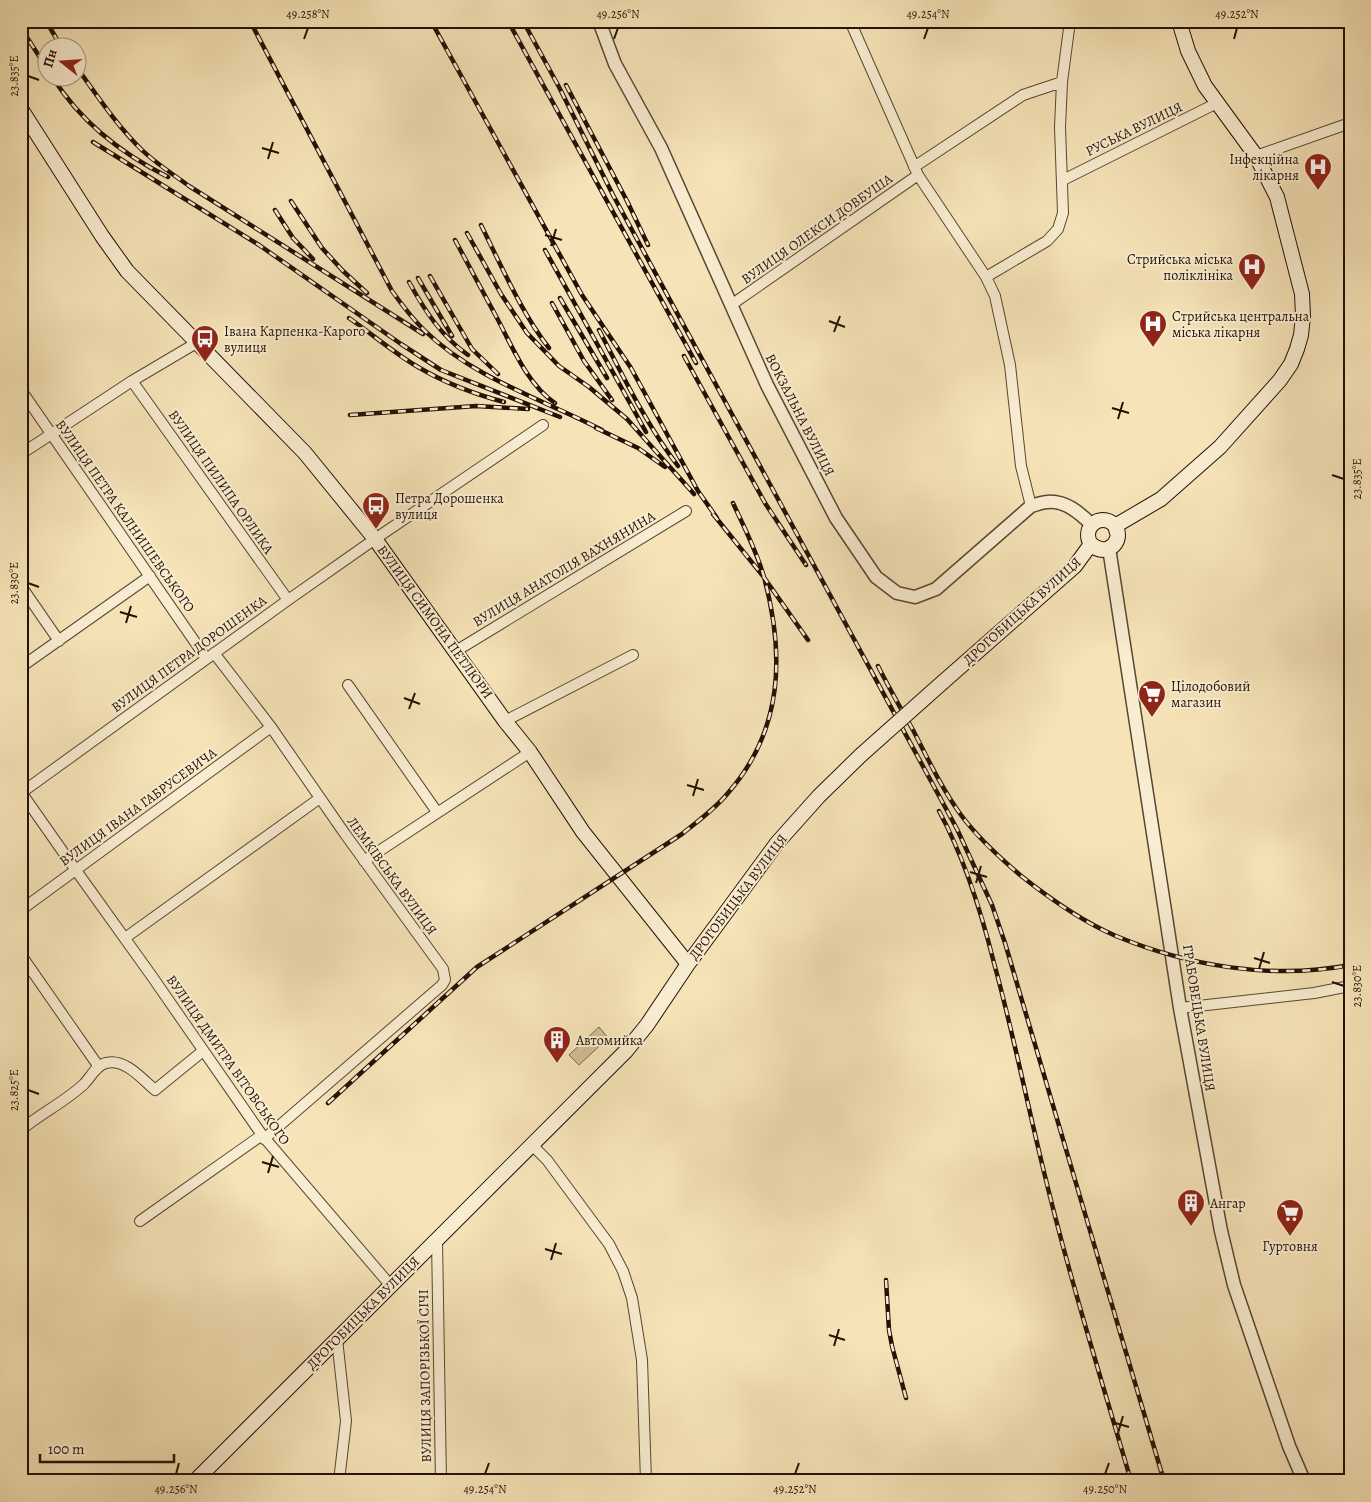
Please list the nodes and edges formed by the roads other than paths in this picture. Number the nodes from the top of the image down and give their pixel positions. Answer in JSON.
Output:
{"nodes":[{"id":1,"x":599,"y":21,"type":"edge"},
{"id":2,"x":850,"y":21,"type":"edge"},
{"id":3,"x":1070,"y":21,"type":"edge"},
{"id":4,"x":1179,"y":21,"type":"edge"},
{"id":5,"x":1062,"y":82,"type":"junction"},
{"id":6,"x":1217,"y":103,"type":"junction"},
{"id":7,"x":21,"y":109,"type":"edge"},
{"id":8,"x":1350,"y":123,"type":"edge"},
{"id":9,"x":1256,"y":156,"type":"junction"},
{"id":10,"x":916,"y":171,"type":"junction"},
{"id":11,"x":1063,"y":180,"type":"junction"},
{"id":12,"x":986,"y":277,"type":"junction"},
{"id":13,"x":731,"y":305,"type":"junction"},
{"id":14,"x":198,"y":342,"type":"junction"},
{"id":15,"x":132,"y":381,"type":"junction"},
{"id":16,"x":21,"y":390,"type":"edge"},
{"id":17,"x":543,"y":425,"type":"dead end"},
{"id":18,"x":51,"y":434,"type":"junction"},
{"id":19,"x":21,"y":454,"type":"edge"},
{"id":20,"x":1031,"y":506,"type":"junction"},
{"id":21,"x":686,"y":510,"type":"dead end"},
{"id":22,"x":1092,"y":525,"type":"junction"},
{"id":23,"x":1115,"y":526,"type":"junction"},
{"id":24,"x":375,"y":538,"type":"junction"},
{"id":25,"x":1091,"y":544,"type":"junction"},
{"id":26,"x":1109,"y":548,"type":"junction"},
{"id":27,"x":150,"y":576,"type":"junction"},
{"id":28,"x":21,"y":586,"type":"edge"},
{"id":29,"x":288,"y":600,"type":"junction"},
{"id":30,"x":60,"y":641,"type":"junction"},
{"id":31,"x":456,"y":651,"type":"junction"},
{"id":32,"x":210,"y":655,"type":"junction"},
{"id":33,"x":633,"y":655,"type":"dead end"},
{"id":34,"x":21,"y":667,"type":"edge"},
{"id":35,"x":348,"y":685,"type":"dead end"},
{"id":36,"x":505,"y":721,"type":"junction"},
{"id":37,"x":271,"y":727,"type":"junction"},
{"id":38,"x":530,"y":752,"type":"junction"},
{"id":39,"x":21,"y":792,"type":"edge"},
{"id":40,"x":320,"y":798,"type":"junction"},
{"id":41,"x":437,"y":812,"type":"junction"},
{"id":42,"x":364,"y":861,"type":"junction"},
{"id":43,"x":74,"y":870,"type":"junction"},
{"id":44,"x":21,"y":910,"type":"edge"},
{"id":45,"x":125,"y":938,"type":"junction"},
{"id":46,"x":21,"y":955,"type":"edge"},
{"id":47,"x":688,"y":964,"type":"junction"},
{"id":48,"x":1350,"y":986,"type":"edge"},
{"id":49,"x":1180,"y":1008,"type":"junction"},
{"id":50,"x":203,"y":1051,"type":"junction"},
{"id":51,"x":99,"y":1067,"type":"junction"},
{"id":52,"x":21,"y":1115,"type":"edge"},
{"id":53,"x":25,"y":1127,"type":"edge"},
{"id":54,"x":263,"y":1137,"type":"junction"},
{"id":55,"x":532,"y":1145,"type":"junction"},
{"id":56,"x":140,"y":1221,"type":"dead end"},
{"id":57,"x":437,"y":1240,"type":"junction"},
{"id":58,"x":391,"y":1286,"type":"junction"},
{"id":59,"x":338,"y":1339,"type":"junction"},
{"id":60,"x":194,"y":1481,"type":"edge"},
{"id":61,"x":339,"y":1481,"type":"edge"},
{"id":62,"x":441,"y":1481,"type":"edge"},
{"id":63,"x":646,"y":1481,"type":"edge"},
{"id":64,"x":1304,"y":1481,"type":"edge"}],
"edges":[{"from":1,"to":13,"type":"street","name":"ВОКЗАЛЬНА ВУЛИЦЯ"},
{"from":2,"to":10,"type":"street"},
{"from":3,"to":5,"type":"street"},
{"from":4,"to":6,"type":"main road"},
{"from":5,"to":10,"type":"street","name":"ВУЛИЦЯ ОЛЕКСИ ДОВБУША"},
{"from":5,"to":11,"type":"street"},
{"from":6,"to":9,"type":"main road"},
{"from":6,"to":11,"type":"street","name":"РУСЬКА ВУЛИЦЯ"},
{"from":7,"to":14,"type":"main road","name":"ВУЛИЦЯ СИМОНА ПЕТЛЮРИ"},
{"from":8,"to":9,"type":"street"},
{"from":9,"to":23,"type":"main road"},
{"from":10,"to":12,"type":"street"},
{"from":10,"to":13,"type":"street","name":"ВУЛИЦЯ ОЛЕКСИ ДОВБУША"},
{"from":11,"to":12,"type":"street"},
{"from":12,"to":20,"type":"street"},
{"from":13,"to":20,"type":"street","name":"ВОКЗАЛЬНА ВУЛИЦЯ"},
{"from":14,"to":15,"type":"street"},
{"from":14,"to":24,"type":"main road","name":"ВУЛИЦЯ СИМОНА ПЕТЛЮРИ"},
{"from":15,"to":18,"type":"street"},
{"from":15,"to":29,"type":"street","name":"ВУЛИЦЯ ПИЛИПА ОРЛИКА"},
{"from":16,"to":18,"type":"street","name":"ВУЛИЦЯ ПЕТРА КАЛНИШЕВСЬКОГО"},
{"from":17,"to":24,"type":"street","name":"ВУЛИЦЯ ПЕТРА ДОРОШЕНКА"},
{"from":18,"to":19,"type":"street"},
{"from":18,"to":27,"type":"street","name":"ВУЛИЦЯ ПЕТРА КАЛНИШЕВСЬКОГО"},
{"from":20,"to":22,"type":"street"},
{"from":21,"to":31,"type":"street","name":"ВУЛИЦЯ АНАТОЛІЯ ВАХНЯНИНА"},
{"from":22,"to":23,"type":"main road"},
{"from":22,"to":25,"type":"main road"},
{"from":23,"to":26,"type":"main road"},
{"from":24,"to":29,"type":"street","name":"ВУЛИЦЯ ПЕТРА ДОРОШЕНКА"},
{"from":24,"to":31,"type":"main road","name":"ВУЛИЦЯ СИМОНА ПЕТЛЮРИ"},
{"from":25,"to":26,"type":"main road"},
{"from":25,"to":47,"type":"main road","name":"ДРОГОБИЦЬКА ВУЛИЦЯ","bridge":true},
{"from":26,"to":49,"type":"street","name":"ГРАБОВЕЦЬКА ВУЛИЦЯ"},
{"from":27,"to":30,"type":"street"},
{"from":27,"to":32,"type":"street","name":"ВУЛИЦЯ ПЕТРА КАЛНИШЕВСЬКОГО"},
{"from":28,"to":30,"type":"street"},
{"from":29,"to":32,"type":"street","name":"ВУЛИЦЯ ПЕТРА ДОРОШЕНКА"},
{"from":30,"to":34,"type":"street"},
{"from":31,"to":36,"type":"main road","name":"ВУЛИЦЯ СИМОНА ПЕТЛЮРИ"},
{"from":32,"to":37,"type":"street","name":"ЛЕМКІВСЬКА ВУЛИЦЯ"},
{"from":32,"to":39,"type":"street","name":"ВУЛИЦЯ ПЕТРА ДОРОШЕНКА"},
{"from":33,"to":36,"type":"street"},
{"from":35,"to":41,"type":"street"},
{"from":36,"to":38,"type":"main road","name":"ВУЛИЦЯ СИМОНА ПЕТЛЮРИ"},
{"from":37,"to":40,"type":"street","name":"ЛЕМКІВСЬКА ВУЛИЦЯ"},
{"from":37,"to":43,"type":"street","name":"ВУЛИЦЯ ІВАНА ГАБРУСЕВИЧА"},
{"from":38,"to":41,"type":"street"},
{"from":38,"to":47,"type":"main road","name":"ВУЛИЦЯ СИМОНА ПЕТЛЮРИ"},
{"from":39,"to":43,"type":"street","name":"ВУЛИЦЯ ДМИТРА ВІТОВСЬКОГО"},
{"from":40,"to":42,"type":"street","name":"ЛЕМКІВСЬКА ВУЛИЦЯ"},
{"from":40,"to":45,"type":"street"},
{"from":41,"to":42,"type":"street"},
{"from":42,"to":54,"type":"street","name":"ЛЕМКІВСЬКА ВУЛИЦЯ"},
{"from":43,"to":44,"type":"street","name":"ВУЛИЦЯ ІВАНА ГАБРУСЕВИЧА"},
{"from":43,"to":45,"type":"street","name":"ВУЛИЦЯ ДМИТРА ВІТОВСЬКОГО"},
{"from":45,"to":50,"type":"street","name":"ВУЛИЦЯ ДМИТРА ВІТОВСЬКОГО"},
{"from":46,"to":51,"type":"street"},
{"from":47,"to":55,"type":"main road","name":"ДРОГОБИЦЬКА ВУЛИЦЯ"},
{"from":48,"to":49,"type":"street"},
{"from":49,"to":64,"type":"street","name":"ГРАБОВЕЦЬКА ВУЛИЦЯ"},
{"from":50,"to":51,"type":"street"},
{"from":50,"to":54,"type":"street","name":"ВУЛИЦЯ ДМИТРА ВІТОВСЬКОГО"},
{"from":51,"to":53,"type":"street"},
{"from":52,"to":53,"type":"street"},
{"from":54,"to":56,"type":"street"},
{"from":54,"to":58,"type":"street","name":"ВУЛИЦЯ ДМИТРА ВІТОВСЬКОГО"},
{"from":55,"to":57,"type":"main road","name":"ДРОГОБИЦЬКА ВУЛИЦЯ"},
{"from":55,"to":63,"type":"street"},
{"from":57,"to":58,"type":"main road","name":"ДРОГОБИЦЬКА ВУЛИЦЯ"},
{"from":57,"to":62,"type":"street","name":"ВУЛИЦЯ ЗАПОРІЗЬКОЇ СІЧІ"},
{"from":58,"to":59,"type":"main road","name":"ДРОГОБИЦЬКА ВУЛИЦЯ"},
{"from":59,"to":60,"type":"main road","name":"ДРОГОБИЦЬКА ВУЛИЦЯ"},
{"from":59,"to":61,"type":"street"}]}
